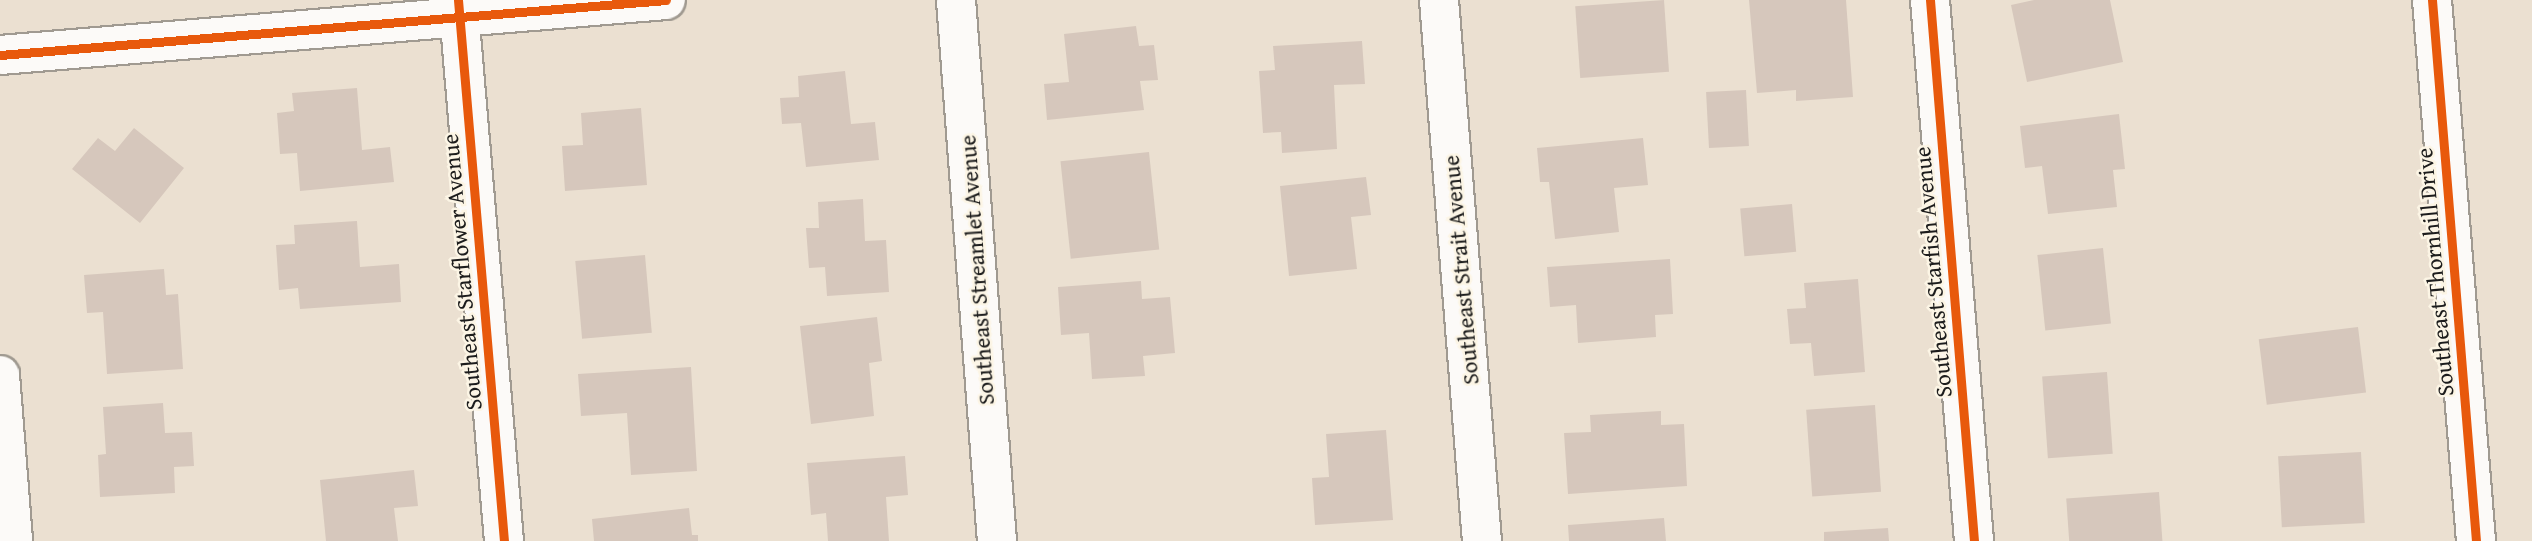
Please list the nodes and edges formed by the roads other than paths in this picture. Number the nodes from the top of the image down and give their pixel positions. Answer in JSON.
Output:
{"nodes":[{"id":1,"x":666,"y":0,"type":"edge"},
{"id":2,"x":956,"y":0,"type":"edge"},
{"id":3,"x":1439,"y":0,"type":"edge"},
{"id":4,"x":1930,"y":0,"type":"edge"},
{"id":5,"x":2432,"y":0,"type":"edge"},
{"id":6,"x":459,"y":8,"type":"edge"},
{"id":7,"x":0,"y":55,"type":"edge"},
{"id":8,"x":0,"y":375,"type":"edge"},
{"id":9,"x":13,"y":541,"type":"edge"},
{"id":10,"x":504,"y":541,"type":"edge"},
{"id":11,"x":997,"y":541,"type":"edge"},
{"id":12,"x":1482,"y":541,"type":"edge"},
{"id":13,"x":1974,"y":541,"type":"edge"},
{"id":14,"x":2476,"y":541,"type":"edge"}],
"edges":[{"from":1,"to":6,"type":"street"},
{"from":2,"to":11,"type":"street","name":"Southeast Streamlet Avenue"},
{"from":3,"to":12,"type":"street","name":"Southeast Strait Avenue"},
{"from":4,"to":13,"type":"street","name":"Southeast Starfish Avenue"},
{"from":5,"to":14,"type":"street","name":"Southeast Thornhill Drive"},
{"from":6,"to":7,"type":"street"},
{"from":6,"to":10,"type":"street","name":"Southeast Starflower Avenue"},
{"from":8,"to":9,"type":"street"}]}
